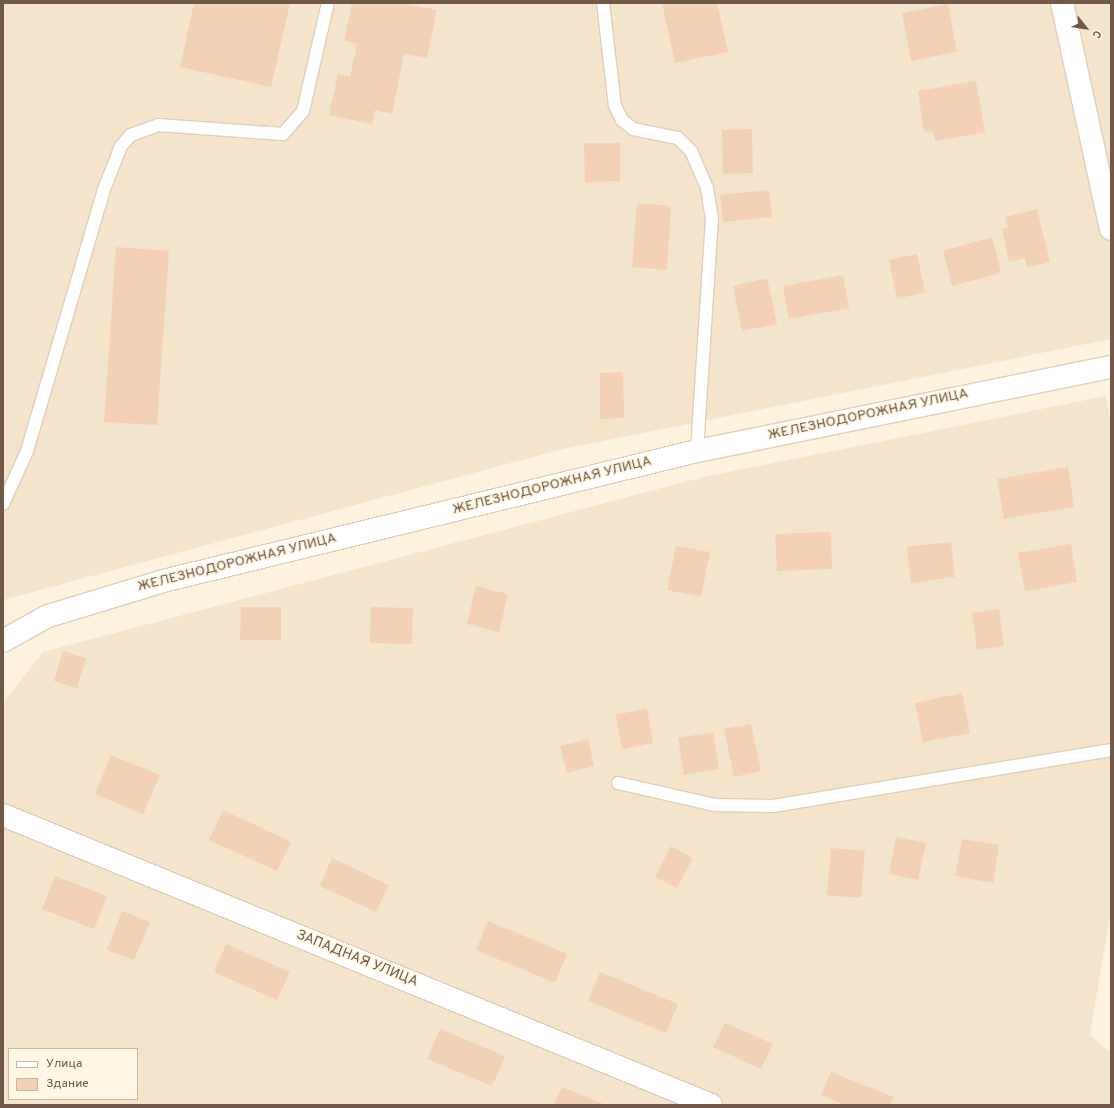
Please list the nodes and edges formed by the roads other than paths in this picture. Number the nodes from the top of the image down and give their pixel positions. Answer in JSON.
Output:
{"nodes":[{"id":1,"x":328,"y":3,"type":"edge"},
{"id":2,"x":603,"y":3,"type":"edge"},
{"id":3,"x":1062,"y":3,"type":"edge"},
{"id":4,"x":1111,"y":229,"type":"edge"},
{"id":5,"x":1111,"y":367,"type":"edge"},
{"id":6,"x":697,"y":451,"type":"junction"},
{"id":7,"x":3,"y":504,"type":"edge"},
{"id":8,"x":3,"y":641,"type":"edge"},
{"id":9,"x":1111,"y":750,"type":"edge"},
{"id":10,"x":618,"y":783,"type":"dead end"},
{"id":11,"x":3,"y":815,"type":"edge"},
{"id":12,"x":711,"y":1105,"type":"edge"}],
"edges":[{"from":1,"to":7,"type":"lane"},
{"from":2,"to":6,"type":"lane"},
{"from":3,"to":4,"type":"main road"},
{"from":5,"to":6,"type":"main road","name":"ЖЕЛЕЗНОДОРОЖНАЯ УЛИЦА"},
{"from":6,"to":8,"type":"main road","name":"ЖЕЛЕЗНОДОРОЖНАЯ УЛИЦА"},
{"from":9,"to":10,"type":"lane"},
{"from":11,"to":12,"type":"main road","name":"ЗАПАДНАЯ УЛИЦА"}]}
